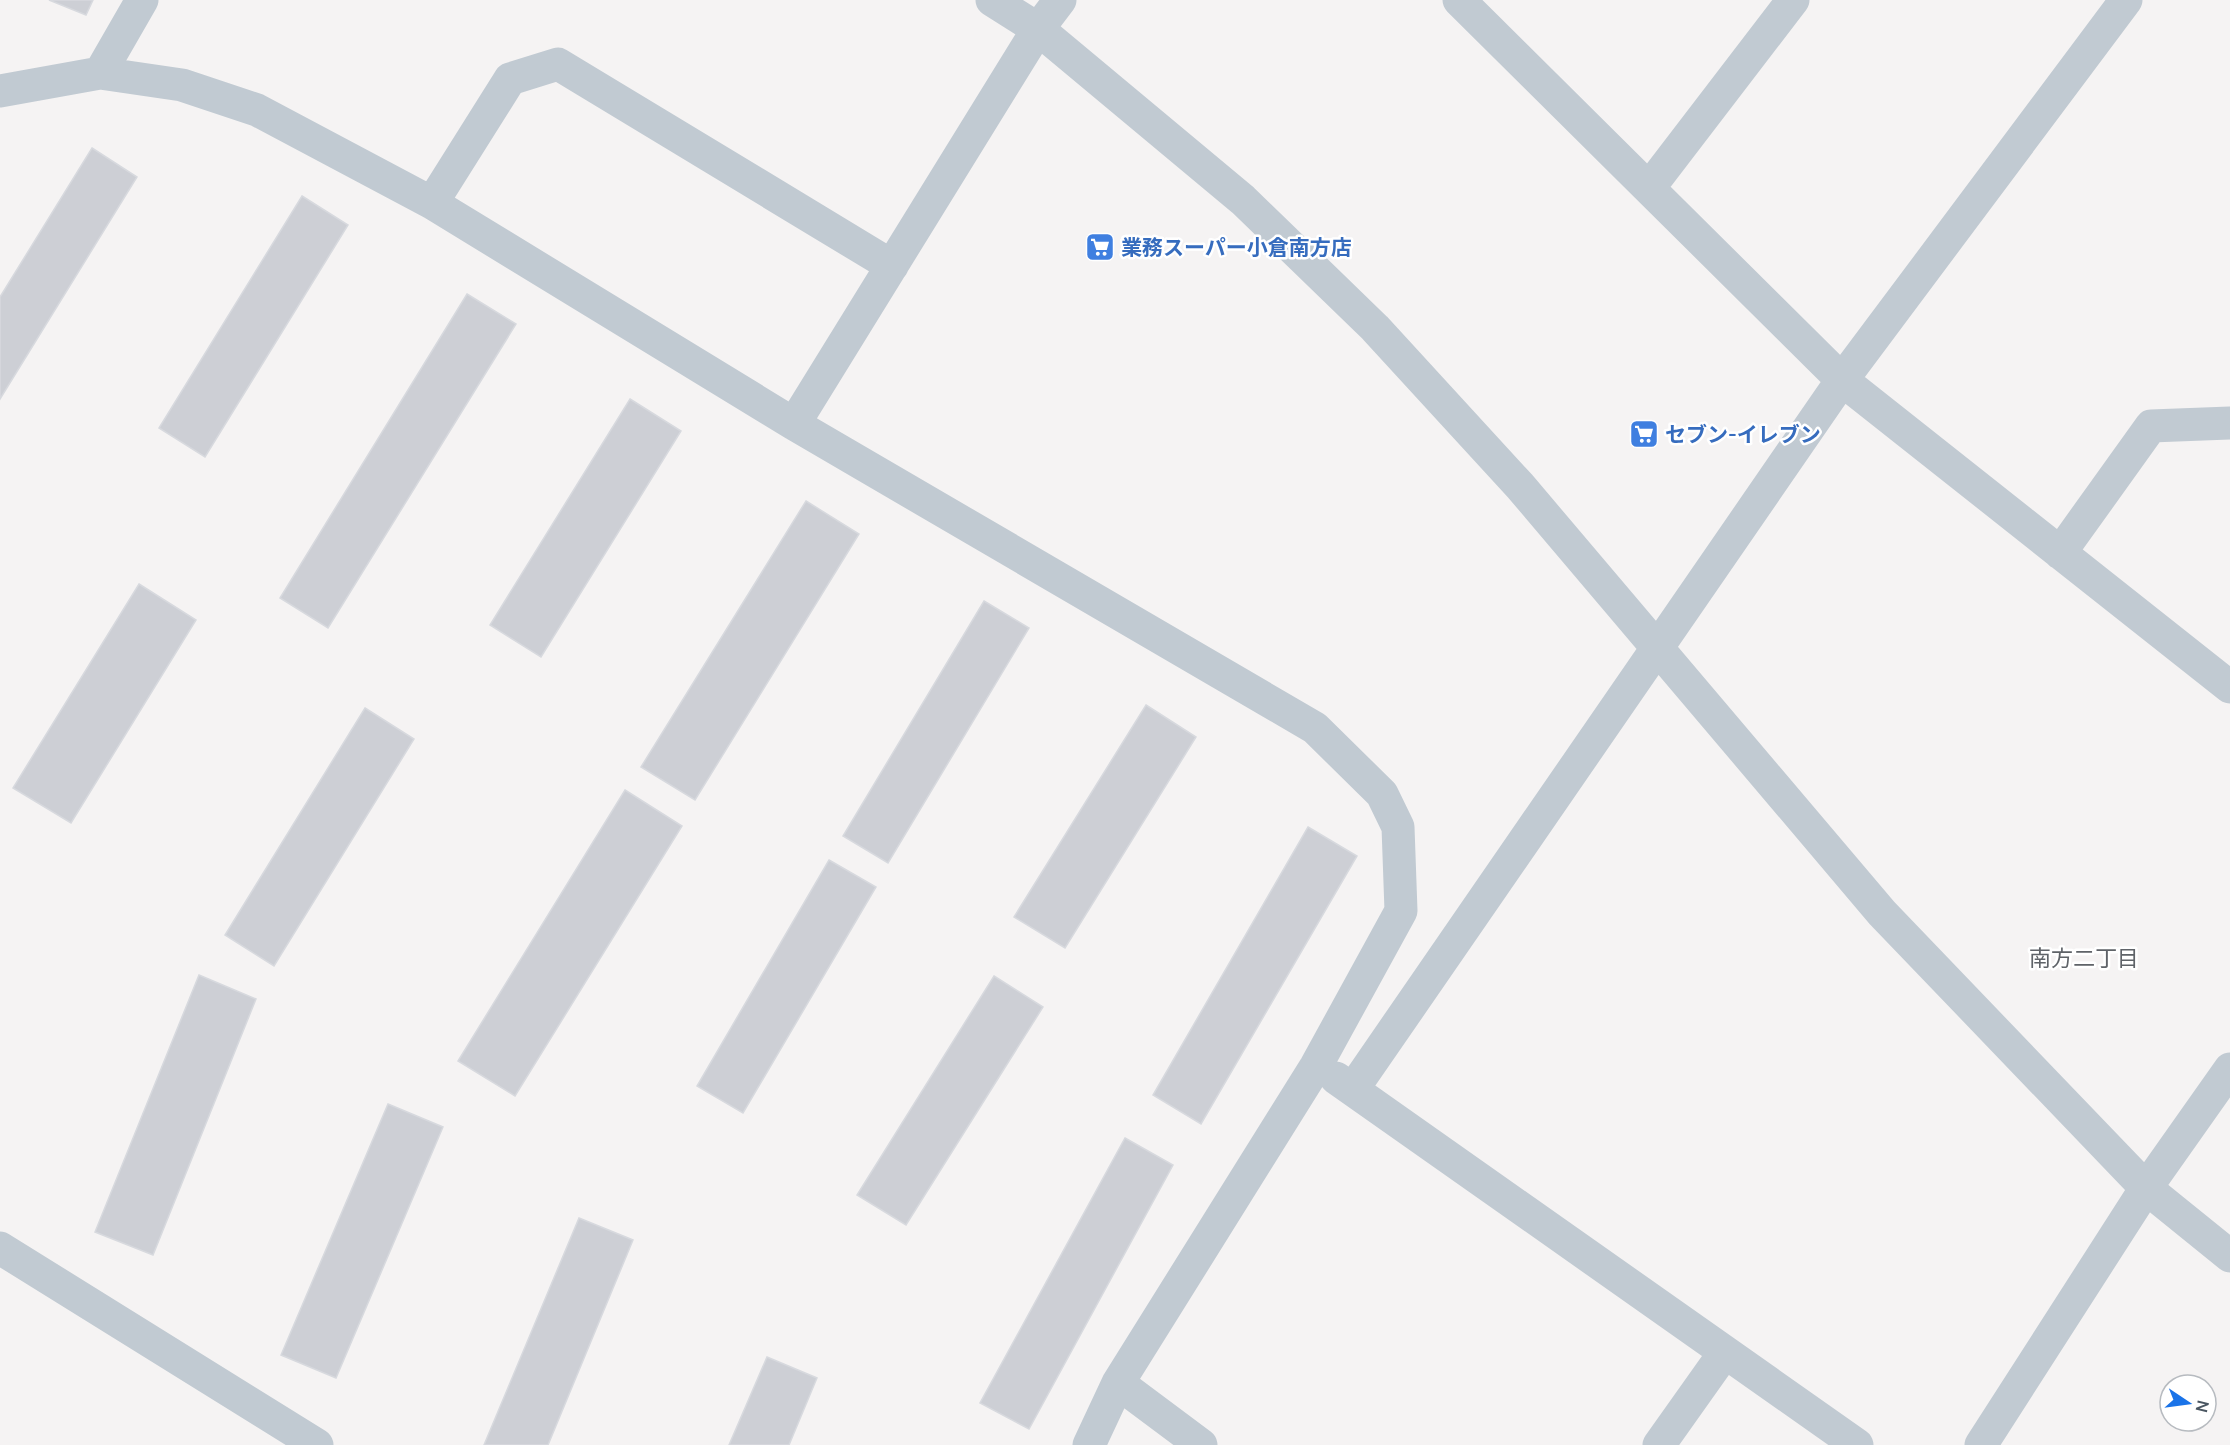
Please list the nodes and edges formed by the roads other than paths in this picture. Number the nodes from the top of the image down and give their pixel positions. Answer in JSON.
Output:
{"nodes":[{"id":1,"x":142,"y":0,"type":"edge"},
{"id":2,"x":992,"y":0,"type":"edge"},
{"id":3,"x":1060,"y":0,"type":"edge"},
{"id":4,"x":1459,"y":0,"type":"edge"},
{"id":5,"x":1792,"y":0,"type":"edge"},
{"id":6,"x":2126,"y":0,"type":"edge"},
{"id":7,"x":1038,"y":29,"type":"junction"},
{"id":8,"x":100,"y":73,"type":"junction"},
{"id":9,"x":0,"y":91,"type":"edge"},
{"id":10,"x":1648,"y":188,"type":"junction"},
{"id":11,"x":432,"y":203,"type":"junction"},
{"id":12,"x":892,"y":266,"type":"junction"},
{"id":13,"x":1842,"y":380,"type":"junction"},
{"id":14,"x":2230,"y":423,"type":"edge"},
{"id":15,"x":794,"y":424,"type":"junction"},
{"id":16,"x":2060,"y":553,"type":"junction"},
{"id":17,"x":1658,"y":647,"type":"junction"},
{"id":18,"x":2230,"y":687,"type":"edge"},
{"id":19,"x":1316,"y":1066,"type":"junction"},
{"id":20,"x":2230,"y":1068,"type":"edge"},
{"id":21,"x":1353,"y":1089,"type":"junction"},
{"id":22,"x":2146,"y":1188,"type":"junction"},
{"id":23,"x":0,"y":1248,"type":"edge"},
{"id":24,"x":2230,"y":1256,"type":"edge"},
{"id":25,"x":1725,"y":1352,"type":"junction"},
{"id":26,"x":1118,"y":1383,"type":"junction"},
{"id":27,"x":317,"y":1445,"type":"edge"},
{"id":28,"x":1089,"y":1445,"type":"edge"},
{"id":29,"x":1201,"y":1445,"type":"edge"},
{"id":30,"x":1659,"y":1445,"type":"edge"},
{"id":31,"x":1857,"y":1445,"type":"edge"},
{"id":32,"x":1982,"y":1445,"type":"edge"}],
"edges":[{"from":1,"to":8,"type":"street"},
{"from":2,"to":7,"type":"street"},
{"from":3,"to":7,"type":"street"},
{"from":4,"to":10,"type":"street"},
{"from":5,"to":10,"type":"street"},
{"from":6,"to":13,"type":"street"},
{"from":7,"to":12,"type":"street"},
{"from":7,"to":17,"type":"street"},
{"from":8,"to":9,"type":"street"},
{"from":8,"to":11,"type":"street"},
{"from":10,"to":13,"type":"street"},
{"from":11,"to":12,"type":"street"},
{"from":11,"to":15,"type":"street"},
{"from":12,"to":15,"type":"street"},
{"from":13,"to":16,"type":"street"},
{"from":13,"to":17,"type":"street"},
{"from":14,"to":16,"type":"street"},
{"from":15,"to":19,"type":"street"},
{"from":16,"to":18,"type":"street"},
{"from":17,"to":21,"type":"street"},
{"from":17,"to":22,"type":"street"},
{"from":19,"to":21,"type":"street"},
{"from":19,"to":26,"type":"street"},
{"from":20,"to":22,"type":"street"},
{"from":21,"to":25,"type":"street"},
{"from":22,"to":24,"type":"street"},
{"from":22,"to":32,"type":"street"},
{"from":23,"to":27,"type":"street"},
{"from":25,"to":30,"type":"street"},
{"from":25,"to":31,"type":"street"},
{"from":26,"to":28,"type":"street"},
{"from":26,"to":29,"type":"street"}]}
